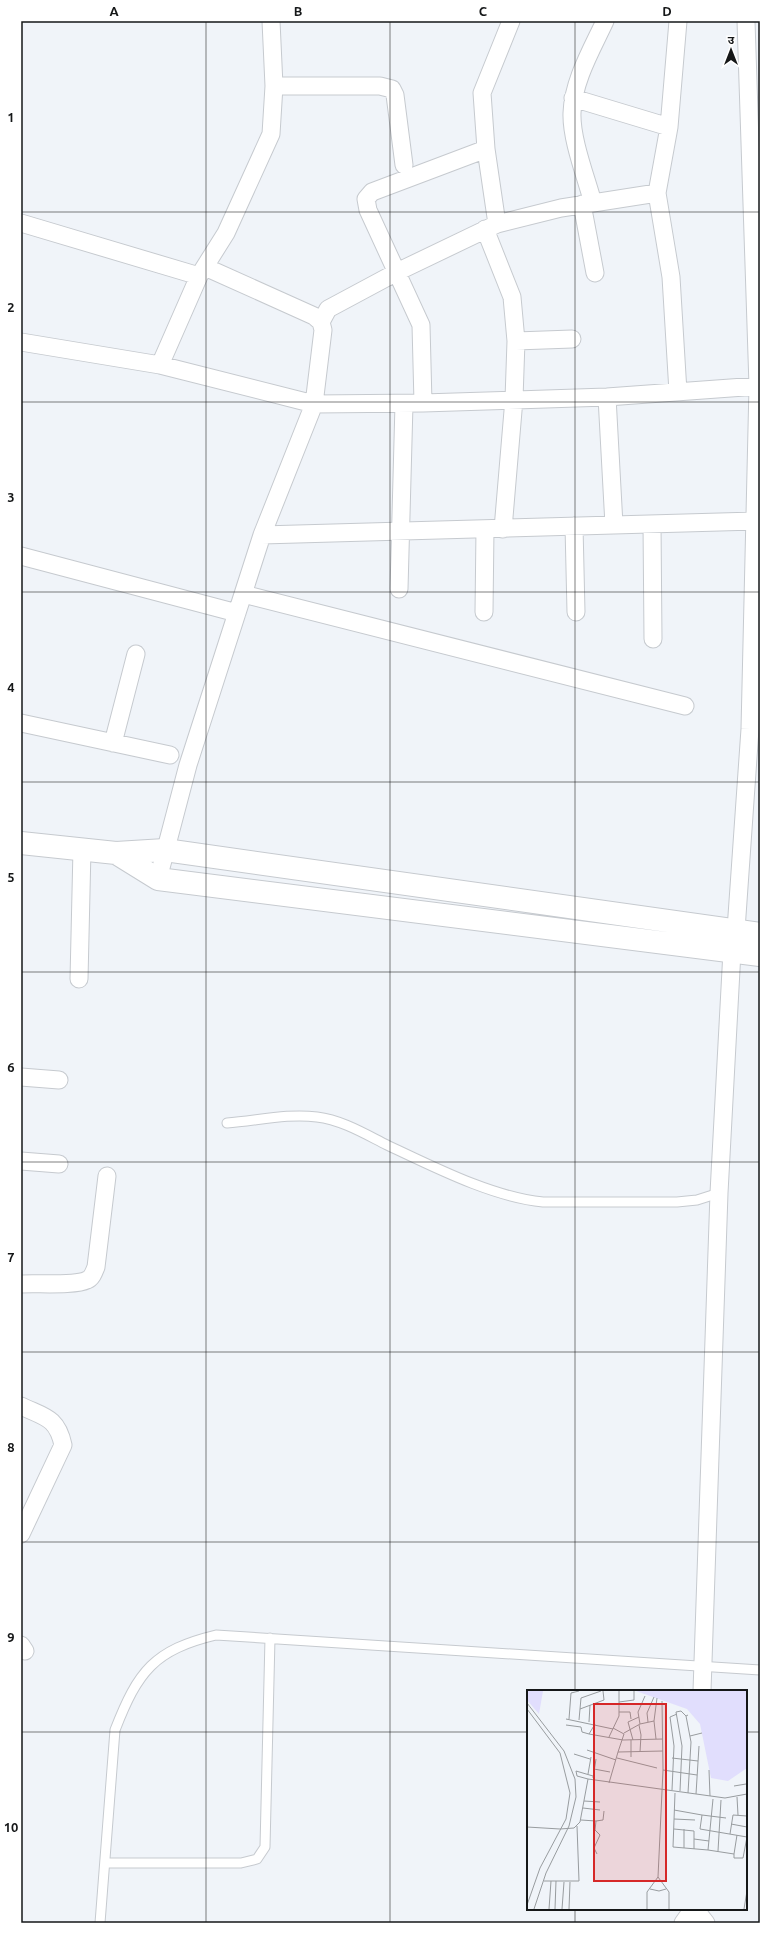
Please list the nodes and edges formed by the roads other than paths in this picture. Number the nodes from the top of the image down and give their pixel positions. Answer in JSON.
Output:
{"nodes":[{"id":1,"x":271,"y":21,"type":"edge"},
{"id":2,"x":511,"y":21,"type":"edge"},
{"id":3,"x":605,"y":21,"type":"edge"},
{"id":4,"x":678,"y":21,"type":"edge"},
{"id":5,"x":746,"y":21,"type":"edge"},
{"id":6,"x":274,"y":86,"type":"junction"},
{"id":7,"x":573,"y":98,"type":"junction"},
{"id":8,"x":669,"y":127,"type":"junction"},
{"id":9,"x":486,"y":149,"type":"junction"},
{"id":10,"x":404,"y":166,"type":"dead end"},
{"id":11,"x":657,"y":193,"type":"junction"},
{"id":12,"x":588,"y":204,"type":"junction"},
{"id":13,"x":21,"y":222,"type":"edge"},
{"id":14,"x":491,"y":226,"type":"junction"},
{"id":15,"x":202,"y":272,"type":"junction"},
{"id":16,"x":397,"y":272,"type":"junction"},
{"id":17,"x":595,"y":273,"type":"dead end"},
{"id":18,"x":321,"y":322,"type":"junction"},
{"id":19,"x":572,"y":339,"type":"dead end"},
{"id":20,"x":516,"y":341,"type":"junction"},
{"id":21,"x":21,"y":342,"type":"edge"},
{"id":22,"x":160,"y":365,"type":"junction"},
{"id":23,"x":758,"y":386,"type":"junction"},
{"id":24,"x":678,"y":392,"type":"junction"},
{"id":25,"x":607,"y":397,"type":"junction"},
{"id":26,"x":514,"y":399,"type":"junction"},
{"id":27,"x":423,"y":403,"type":"junction"},
{"id":28,"x":314,"y":404,"type":"junction"},
{"id":29,"x":404,"y":404,"type":"junction"},
{"id":30,"x":755,"y":521,"type":"junction"},
{"id":31,"x":652,"y":524,"type":"junction"},
{"id":32,"x":614,"y":525,"type":"junction"},
{"id":33,"x":574,"y":526,"type":"junction"},
{"id":34,"x":485,"y":529,"type":"junction"},
{"id":35,"x":503,"y":529,"type":"junction"},
{"id":36,"x":399,"y":532,"type":"junction"},
{"id":37,"x":262,"y":535,"type":"junction"},
{"id":38,"x":21,"y":556,"type":"edge"},
{"id":39,"x":399,"y":589,"type":"dead end"},
{"id":40,"x":243,"y":594,"type":"junction"},
{"id":41,"x":484,"y":612,"type":"dead end"},
{"id":42,"x":576,"y":612,"type":"dead end"},
{"id":43,"x":237,"y":614,"type":"junction"},
{"id":44,"x":653,"y":640,"type":"dead end"},
{"id":45,"x":136,"y":654,"type":"dead end"},
{"id":46,"x":685,"y":706,"type":"dead end"},
{"id":47,"x":21,"y":723,"type":"edge"},
{"id":48,"x":755,"y":730,"type":"edge"},
{"id":49,"x":113,"y":743,"type":"junction"},
{"id":50,"x":170,"y":755,"type":"dead end"},
{"id":51,"x":21,"y":843,"type":"edge"},
{"id":52,"x":82,"y":849,"type":"junction"},
{"id":53,"x":165,"y":850,"type":"junction"},
{"id":54,"x":116,"y":853,"type":"junction"},
{"id":55,"x":158,"y":879,"type":"junction"},
{"id":56,"x":760,"y":934,"type":"edge"},
{"id":57,"x":734,"y":940,"type":"junction"},
{"id":58,"x":760,"y":955,"type":"edge"},
{"id":59,"x":79,"y":979,"type":"dead end"},
{"id":60,"x":21,"y":1077,"type":"edge"},
{"id":61,"x":59,"y":1080,"type":"dead end"},
{"id":62,"x":227,"y":1123,"type":"dead end"},
{"id":63,"x":21,"y":1161,"type":"edge"},
{"id":64,"x":59,"y":1164,"type":"dead end"},
{"id":65,"x":107,"y":1176,"type":"dead end"},
{"id":66,"x":719,"y":1193,"type":"junction"},
{"id":67,"x":21,"y":1284,"type":"edge"},
{"id":68,"x":21,"y":1406,"type":"edge"},
{"id":69,"x":21,"y":1534,"type":"edge"},
{"id":70,"x":270,"y":1638,"type":"junction"},
{"id":71,"x":702,"y":1666,"type":"junction"},
{"id":72,"x":760,"y":1670,"type":"edge"},
{"id":73,"x":702,"y":1690,"type":"edge"},
{"id":74,"x":105,"y":1863,"type":"junction"},
{"id":75,"x":693,"y":1910,"type":"edge"},
{"id":76,"x":695,"y":1910,"type":"edge"},
{"id":77,"x":100,"y":1923,"type":"edge"},
{"id":78,"x":683,"y":1923,"type":"edge"},
{"id":79,"x":706,"y":1923,"type":"edge"}],
"edges":[{"from":1,"to":6,"type":"street"},
{"from":2,"to":9,"type":"street"},
{"from":3,"to":7,"type":"street"},
{"from":4,"to":8,"type":"street"},
{"from":5,"to":23,"type":"street"},
{"from":6,"to":10,"type":"street"},
{"from":6,"to":15,"type":"street"},
{"from":7,"to":8,"type":"street"},
{"from":7,"to":12,"type":"street"},
{"from":8,"to":11,"type":"street"},
{"from":9,"to":14,"type":"street"},
{"from":9,"to":16,"type":"street"},
{"from":11,"to":12,"type":"street"},
{"from":11,"to":24,"type":"street"},
{"from":12,"to":14,"type":"street"},
{"from":12,"to":17,"type":"street"},
{"from":13,"to":15,"type":"street"},
{"from":14,"to":16,"type":"street"},
{"from":14,"to":20,"type":"street"},
{"from":15,"to":18,"type":"street"},
{"from":15,"to":22,"type":"street"},
{"from":16,"to":18,"type":"street"},
{"from":16,"to":27,"type":"street"},
{"from":18,"to":28,"type":"street"},
{"from":19,"to":20,"type":"street"},
{"from":20,"to":26,"type":"street"},
{"from":21,"to":22,"type":"street"},
{"from":22,"to":28,"type":"street"},
{"from":23,"to":24,"type":"street"},
{"from":23,"to":30,"type":"street"},
{"from":24,"to":25,"type":"street"},
{"from":25,"to":26,"type":"street"},
{"from":25,"to":32,"type":"street"},
{"from":26,"to":27,"type":"street"},
{"from":26,"to":35,"type":"street"},
{"from":27,"to":29,"type":"street"},
{"from":28,"to":29,"type":"street"},
{"from":28,"to":37,"type":"street"},
{"from":29,"to":36,"type":"street"},
{"from":30,"to":31,"type":"street"},
{"from":30,"to":48,"type":"street"},
{"from":31,"to":32,"type":"street"},
{"from":31,"to":44,"type":"street"},
{"from":32,"to":33,"type":"street"},
{"from":33,"to":35,"type":"street"},
{"from":33,"to":42,"type":"street"},
{"from":34,"to":35,"type":"street"},
{"from":34,"to":36,"type":"street"},
{"from":34,"to":41,"type":"street"},
{"from":36,"to":37,"type":"street"},
{"from":36,"to":39,"type":"street"},
{"from":37,"to":40,"type":"street"},
{"from":38,"to":43,"type":"street"},
{"from":40,"to":43,"type":"street"},
{"from":40,"to":46,"type":"street"},
{"from":43,"to":53,"type":"street"},
{"from":45,"to":49,"type":"street"},
{"from":47,"to":49,"type":"street"},
{"from":48,"to":57,"type":"street"},
{"from":49,"to":50,"type":"street"},
{"from":51,"to":52,"type":"main road"},
{"from":52,"to":54,"type":"main road"},
{"from":52,"to":59,"type":"street"},
{"from":53,"to":54,"type":"main road"},
{"from":53,"to":55,"type":"street"},
{"from":53,"to":57,"type":"main road"},
{"from":54,"to":55,"type":"main road"},
{"from":55,"to":57,"type":"main road"},
{"from":56,"to":57,"type":"main road"},
{"from":57,"to":58,"type":"main road"},
{"from":57,"to":66,"type":"street"},
{"from":60,"to":61,"type":"street"},
{"from":62,"to":66,"type":"lane"},
{"from":63,"to":64,"type":"street"},
{"from":65,"to":67,"type":"street"},
{"from":66,"to":71,"type":"street"},
{"from":68,"to":69,"type":"street"},
{"from":70,"to":71,"type":"lane"},
{"from":70,"to":74,"type":"lane"},
{"from":70,"to":74,"type":"lane"},
{"from":71,"to":72,"type":"lane"},
{"from":71,"to":73,"type":"street"},
{"from":74,"to":77,"type":"lane"},
{"from":75,"to":78,"type":"street"},
{"from":76,"to":79,"type":"street"}]}
